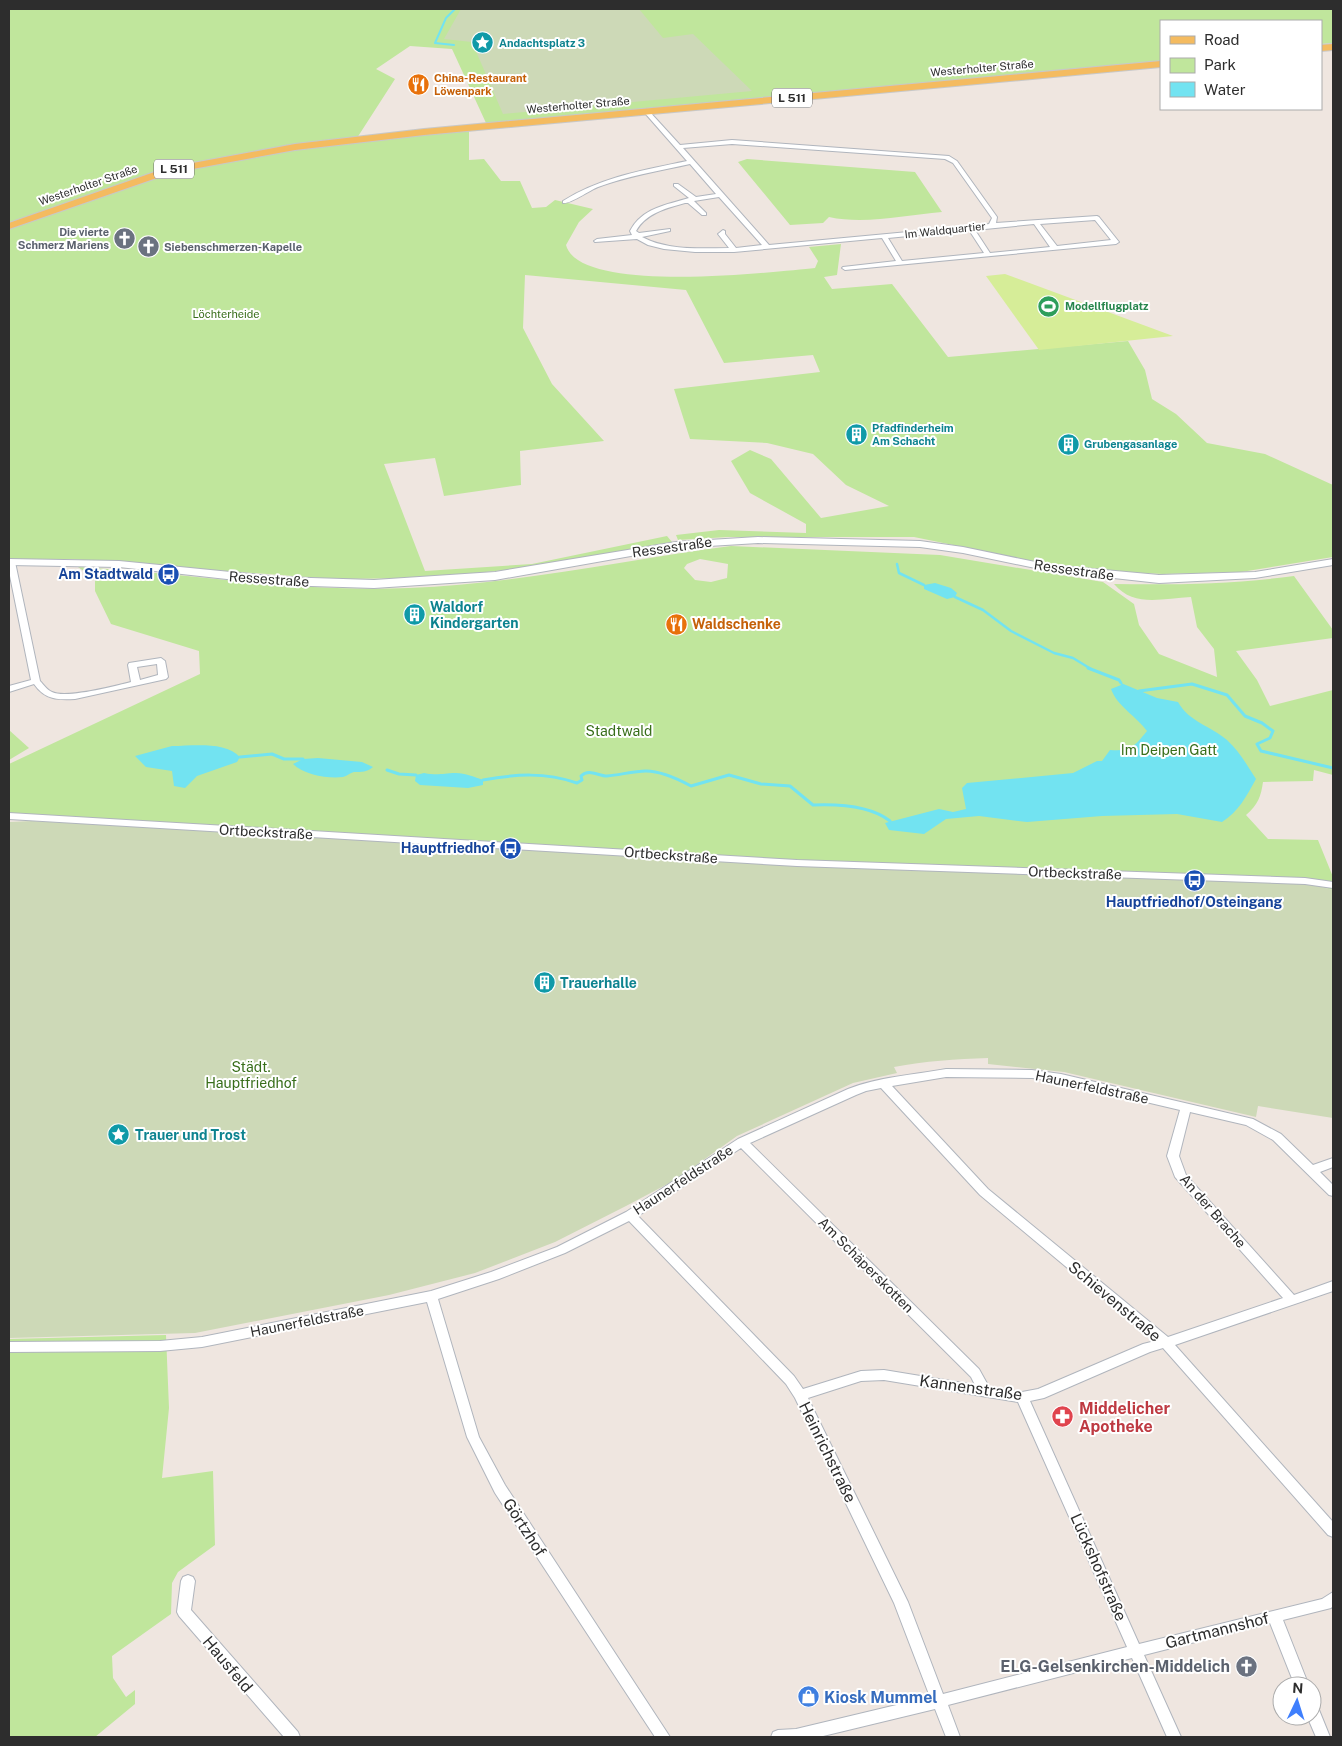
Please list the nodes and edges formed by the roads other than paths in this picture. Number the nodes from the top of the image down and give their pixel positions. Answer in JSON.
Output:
{"nodes":[{"id":1,"x":1160,"y":64,"type":"edge"},
{"id":2,"x":646,"y":112,"type":"junction"},
{"id":3,"x":678,"y":147,"type":"junction"},
{"id":4,"x":690,"y":162,"type":"junction"},
{"id":5,"x":676,"y":184,"type":"dead end"},
{"id":6,"x":720,"y":195,"type":"junction"},
{"id":7,"x":692,"y":199,"type":"junction"},
{"id":8,"x":565,"y":202,"type":"dead end"},
{"id":9,"x":704,"y":214,"type":"dead end"},
{"id":10,"x":1036,"y":223,"type":"junction"},
{"id":11,"x":992,"y":225,"type":"junction"},
{"id":12,"x":9,"y":226,"type":"edge"},
{"id":13,"x":971,"y":228,"type":"junction"},
{"id":14,"x":668,"y":230,"type":"dead end"},
{"id":15,"x":723,"y":232,"type":"dead end"},
{"id":16,"x":636,"y":236,"type":"junction"},
{"id":17,"x":884,"y":236,"type":"junction"},
{"id":18,"x":597,"y":242,"type":"dead end"},
{"id":19,"x":767,"y":247,"type":"junction"},
{"id":20,"x":1055,"y":248,"type":"junction"},
{"id":21,"x":734,"y":250,"type":"junction"},
{"id":22,"x":988,"y":254,"type":"junction"},
{"id":23,"x":900,"y":263,"type":"junction"},
{"id":24,"x":845,"y":268,"type":"dead end"},
{"id":25,"x":10,"y":562,"type":"edge"},
{"id":26,"x":1333,"y":562,"type":"edge"},
{"id":27,"x":36,"y":681,"type":"junction"},
{"id":28,"x":136,"y":683,"type":"dead end"},
{"id":29,"x":9,"y":689,"type":"edge"},
{"id":30,"x":9,"y":816,"type":"edge"},
{"id":31,"x":1333,"y":885,"type":"edge"},
{"id":32,"x":882,"y":1083,"type":"junction"},
{"id":33,"x":1186,"y":1108,"type":"junction"},
{"id":34,"x":742,"y":1142,"type":"junction"},
{"id":35,"x":1333,"y":1162,"type":"edge"},
{"id":36,"x":1313,"y":1170,"type":"junction"},
{"id":37,"x":1333,"y":1192,"type":"edge"},
{"id":38,"x":630,"y":1215,"type":"junction"},
{"id":39,"x":1333,"y":1286,"type":"edge"},
{"id":40,"x":431,"y":1296,"type":"junction"},
{"id":41,"x":1293,"y":1300,"type":"junction"},
{"id":42,"x":1165,"y":1342,"type":"junction"},
{"id":43,"x":9,"y":1347,"type":"edge"},
{"id":44,"x":985,"y":1391,"type":"junction"},
{"id":45,"x":800,"y":1395,"type":"junction"},
{"id":46,"x":1022,"y":1397,"type":"junction"},
{"id":47,"x":1333,"y":1532,"type":"edge"},
{"id":48,"x":188,"y":1582,"type":"dead end"},
{"id":49,"x":1333,"y":1598,"type":"edge"},
{"id":50,"x":1274,"y":1616,"type":"junction"},
{"id":51,"x":1136,"y":1650,"type":"junction"},
{"id":52,"x":1298,"y":1676,"type":"edge"},
{"id":53,"x":940,"y":1702,"type":"junction"},
{"id":54,"x":293,"y":1737,"type":"edge"},
{"id":55,"x":663,"y":1737,"type":"edge"},
{"id":56,"x":778,"y":1737,"type":"edge"},
{"id":57,"x":953,"y":1737,"type":"edge"},
{"id":58,"x":1174,"y":1737,"type":"edge"}],
"edges":[{"from":1,"to":2,"type":"main road","name":"Westerholter Straße","number":"L 511"},
{"from":2,"to":3,"type":"street"},
{"from":2,"to":12,"type":"main road","name":"Westerholter Straße","number":"L 511"},
{"from":3,"to":4,"type":"street"},
{"from":3,"to":11,"type":"street","name":"Im Waldquartier"},
{"from":4,"to":6,"type":"street"},
{"from":4,"to":8,"type":"street"},
{"from":5,"to":7,"type":"street"},
{"from":6,"to":7,"type":"street"},
{"from":6,"to":19,"type":"street"},
{"from":7,"to":9,"type":"street"},
{"from":7,"to":16,"type":"street"},
{"from":10,"to":11,"type":"street"},
{"from":10,"to":20,"type":"street"},
{"from":10,"to":20,"type":"street"},
{"from":11,"to":13,"type":"street","name":"Im Waldquartier"},
{"from":13,"to":17,"type":"street","name":"Im Waldquartier"},
{"from":13,"to":22,"type":"street"},
{"from":14,"to":16,"type":"street"},
{"from":15,"to":21,"type":"street"},
{"from":16,"to":18,"type":"street"},
{"from":16,"to":21,"type":"street","name":"Im Waldquartier"},
{"from":17,"to":19,"type":"street","name":"Im Waldquartier"},
{"from":17,"to":23,"type":"street"},
{"from":19,"to":21,"type":"street","name":"Im Waldquartier"},
{"from":20,"to":22,"type":"street"},
{"from":22,"to":23,"type":"street"},
{"from":23,"to":24,"type":"street"},
{"from":25,"to":26,"type":"main road","name":"Ressestraße"},
{"from":25,"to":27,"type":"street"},
{"from":27,"to":28,"type":"street"},
{"from":27,"to":29,"type":"street"},
{"from":30,"to":31,"type":"street","name":"Ortbeckstraße"},
{"from":32,"to":33,"type":"street","name":"Haunerfeldstraße"},
{"from":32,"to":34,"type":"street","name":"Haunerfeldstraße"},
{"from":32,"to":42,"type":"street","name":"Schievenstraße"},
{"from":33,"to":36,"type":"street","name":"Haunerfeldstraße"},
{"from":33,"to":41,"type":"street","name":"An der Brache"},
{"from":34,"to":38,"type":"street","name":"Haunerfeldstraße"},
{"from":34,"to":44,"type":"street","name":"Am Schäperskotten"},
{"from":35,"to":36,"type":"street"},
{"from":36,"to":37,"type":"street","name":"Haunerfeldstraße"},
{"from":38,"to":40,"type":"street","name":"Haunerfeldstraße"},
{"from":38,"to":45,"type":"street","name":"Heinrichstraße"},
{"from":39,"to":41,"type":"street"},
{"from":40,"to":43,"type":"street","name":"Haunerfeldstraße"},
{"from":40,"to":55,"type":"street","name":"Görtzhof"},
{"from":41,"to":42,"type":"street"},
{"from":42,"to":46,"type":"street","name":"Kannenstraße"},
{"from":42,"to":47,"type":"street","name":"Schievenstraße"},
{"from":44,"to":45,"type":"street","name":"Kannenstraße"},
{"from":44,"to":46,"type":"street","name":"Kannenstraße"},
{"from":45,"to":53,"type":"street","name":"Heinrichstraße"},
{"from":46,"to":51,"type":"street","name":"Lückshofstraße"},
{"from":48,"to":54,"type":"street","name":"Hausfeld"},
{"from":49,"to":50,"type":"street","name":"Gartmannshof"},
{"from":50,"to":51,"type":"street","name":"Gartmannshof"},
{"from":50,"to":52,"type":"street"},
{"from":51,"to":53,"type":"street","name":"Gartmannshof"},
{"from":51,"to":58,"type":"street","name":"Lückshofstraße"},
{"from":53,"to":56,"type":"street","name":"Gartmannshof"},
{"from":53,"to":57,"type":"street","name":"Heinrichstraße"}]}
